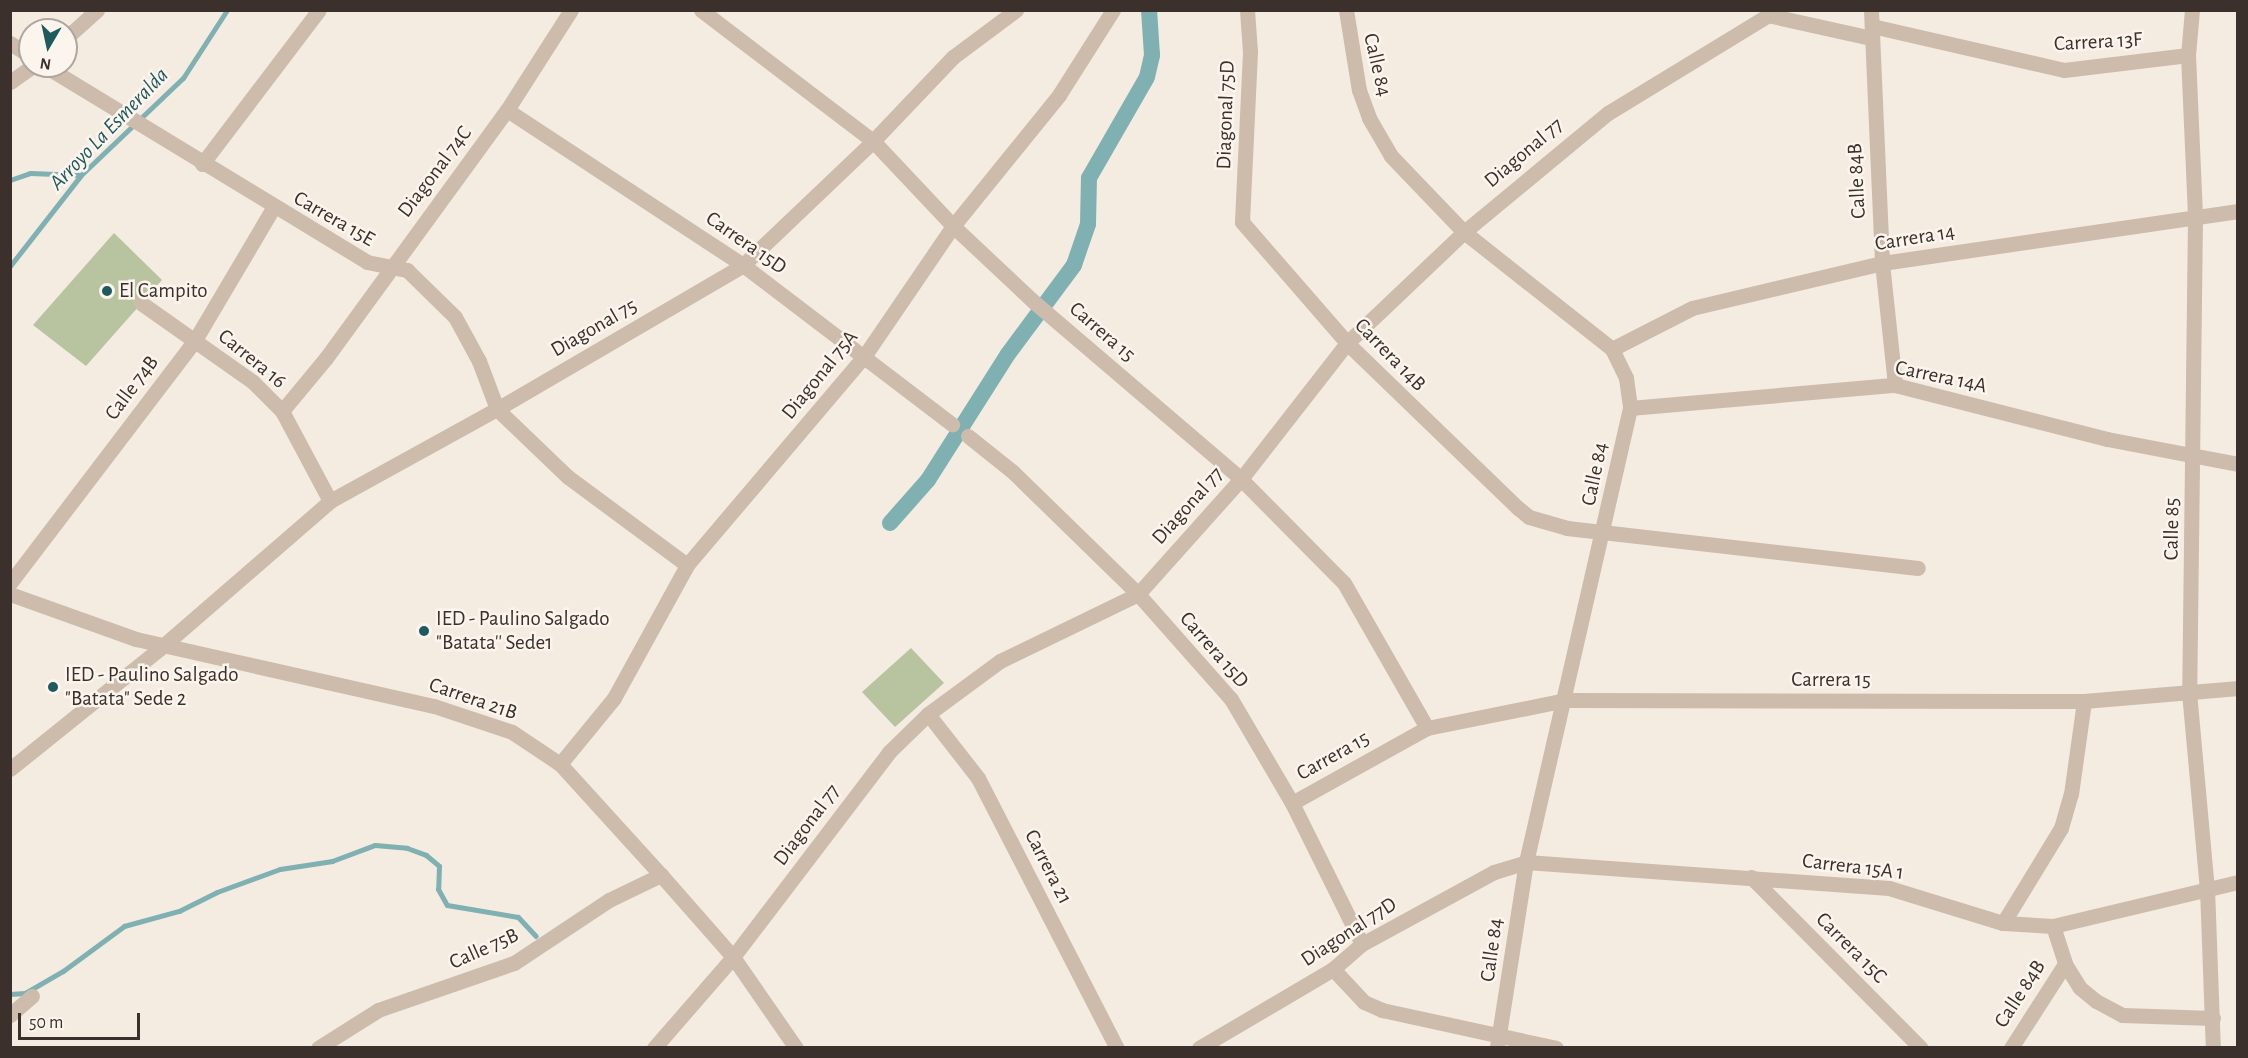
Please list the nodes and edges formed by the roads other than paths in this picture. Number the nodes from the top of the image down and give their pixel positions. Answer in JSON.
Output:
{"nodes":[{"id":1,"x":98,"y":10,"type":"edge"},
{"id":2,"x":319,"y":10,"type":"edge"},
{"id":3,"x":571,"y":10,"type":"edge"},
{"id":4,"x":701,"y":10,"type":"edge"},
{"id":5,"x":1016,"y":10,"type":"edge"},
{"id":6,"x":1113,"y":10,"type":"edge"},
{"id":7,"x":1247,"y":10,"type":"edge"},
{"id":8,"x":1346,"y":10,"type":"edge"},
{"id":9,"x":2192,"y":10,"type":"edge"},
{"id":10,"x":1775,"y":13,"type":"edge"},
{"id":11,"x":1871,"y":25,"type":"edge"},
{"id":12,"x":78,"y":28,"type":"edge"},
{"id":13,"x":2188,"y":56,"type":"junction"},
{"id":14,"x":64,"y":78,"type":"edge"},
{"id":15,"x":507,"y":110,"type":"junction"},
{"id":16,"x":873,"y":141,"type":"junction"},
{"id":17,"x":202,"y":164,"type":"junction"},
{"id":18,"x":273,"y":208,"type":"junction"},
{"id":19,"x":2238,"y":211,"type":"edge"},
{"id":20,"x":2195,"y":218,"type":"junction"},
{"id":21,"x":1242,"y":222,"type":"joint"},
{"id":22,"x":953,"y":226,"type":"junction"},
{"id":23,"x":1464,"y":231,"type":"junction"},
{"id":24,"x":1882,"y":263,"type":"junction"},
{"id":25,"x":743,"y":265,"type":"junction"},
{"id":26,"x":391,"y":266,"type":"junction"},
{"id":27,"x":141,"y":303,"type":"dead end"},
{"id":28,"x":195,"y":340,"type":"junction"},
{"id":29,"x":1347,"y":343,"type":"junction"},
{"id":30,"x":1612,"y":349,"type":"junction"},
{"id":31,"x":865,"y":355,"type":"junction"},
{"id":32,"x":1895,"y":385,"type":"junction"},
{"id":33,"x":1630,"y":408,"type":"junction"},
{"id":34,"x":497,"y":409,"type":"junction"},
{"id":35,"x":282,"y":411,"type":"junction"},
{"id":36,"x":952,"y":424,"type":"dead end"},
{"id":37,"x":968,"y":436,"type":"dead end"},
{"id":38,"x":2194,"y":457,"type":"junction"},
{"id":39,"x":2238,"y":464,"type":"edge"},
{"id":40,"x":1241,"y":479,"type":"junction"},
{"id":41,"x":330,"y":501,"type":"junction"},
{"id":42,"x":1604,"y":533,"type":"junction"},
{"id":43,"x":687,"y":565,"type":"junction"},
{"id":44,"x":1918,"y":568,"type":"dead end"},
{"id":45,"x":10,"y":583,"type":"edge"},
{"id":46,"x":10,"y":594,"type":"edge"},
{"id":47,"x":1138,"y":594,"type":"junction"},
{"id":48,"x":164,"y":645,"type":"junction"},
{"id":49,"x":2238,"y":688,"type":"edge"},
{"id":50,"x":2189,"y":692,"type":"junction"},
{"id":51,"x":1566,"y":700,"type":"junction"},
{"id":52,"x":2084,"y":701,"type":"junction"},
{"id":53,"x":928,"y":714,"type":"junction"},
{"id":54,"x":1427,"y":728,"type":"junction"},
{"id":55,"x":560,"y":764,"type":"junction"},
{"id":56,"x":10,"y":769,"type":"edge"},
{"id":57,"x":1292,"y":803,"type":"junction"},
{"id":58,"x":1526,"y":862,"type":"junction"},
{"id":59,"x":661,"y":875,"type":"junction"},
{"id":60,"x":1751,"y":878,"type":"junction"},
{"id":61,"x":2238,"y":882,"type":"edge"},
{"id":62,"x":2207,"y":888,"type":"junction"},
{"id":63,"x":2003,"y":923,"type":"junction"},
{"id":64,"x":2053,"y":926,"type":"junction"},
{"id":65,"x":1362,"y":944,"type":"junction"},
{"id":66,"x":733,"y":957,"type":"junction"},
{"id":67,"x":2065,"y":964,"type":"junction"},
{"id":68,"x":1334,"y":969,"type":"junction"},
{"id":69,"x":32,"y":996,"type":"dead end"},
{"id":70,"x":10,"y":1015,"type":"edge"},
{"id":71,"x":2213,"y":1018,"type":"junction"},
{"id":72,"x":1499,"y":1042,"type":"edge"},
{"id":73,"x":318,"y":1047,"type":"edge"},
{"id":74,"x":654,"y":1047,"type":"edge"},
{"id":75,"x":796,"y":1047,"type":"edge"},
{"id":76,"x":1117,"y":1047,"type":"edge"},
{"id":77,"x":1199,"y":1047,"type":"edge"},
{"id":78,"x":1556,"y":1047,"type":"edge"},
{"id":79,"x":1921,"y":1047,"type":"edge"},
{"id":80,"x":2011,"y":1047,"type":"edge"},
{"id":81,"x":2213,"y":1047,"type":"edge"}],
"edges":[{"from":1,"to":12,"type":"street"},
{"from":2,"to":17,"type":"street"},
{"from":3,"to":15,"type":"street","name":"Diagonal 74C"},
{"from":4,"to":16,"type":"street","name":"Carrera 15"},
{"from":5,"to":16,"type":"street","name":"Diagonal 75"},
{"from":6,"to":22,"type":"street","name":"Diagonal 75A"},
{"from":7,"to":21,"type":"street","name":"Diagonal 75D"},
{"from":8,"to":23,"type":"street","name":"Calle 84"},
{"from":9,"to":13,"type":"street","name":"Calle 85"},
{"from":10,"to":11,"type":"street","name":"Carrera 13F"},
{"from":10,"to":23,"type":"street","name":"Diagonal 77"},
{"from":11,"to":13,"type":"street","name":"Carrera 13F"},
{"from":11,"to":24,"type":"street","name":"Calle 84B"},
{"from":13,"to":20,"type":"street","name":"Calle 85"},
{"from":14,"to":17,"type":"street","name":"Carrera 15E"},
{"from":15,"to":25,"type":"street","name":"Carrera 15D"},
{"from":15,"to":26,"type":"street","name":"Diagonal 74C"},
{"from":16,"to":22,"type":"street","name":"Carrera 15"},
{"from":16,"to":25,"type":"street","name":"Diagonal 75"},
{"from":17,"to":18,"type":"street","name":"Carrera 15E"},
{"from":18,"to":26,"type":"street","name":"Carrera 15E"},
{"from":18,"to":28,"type":"street","name":"Calle 74B"},
{"from":19,"to":20,"type":"street","name":"Carrera 14"},
{"from":20,"to":24,"type":"street","name":"Carrera 14"},
{"from":20,"to":38,"type":"street","name":"Calle 85"},
{"from":21,"to":29,"type":"street","name":"Carrera 14B"},
{"from":22,"to":31,"type":"street","name":"Diagonal 75A"},
{"from":22,"to":40,"type":"street","name":"Carrera 15"},
{"from":23,"to":29,"type":"street","name":"Diagonal 77"},
{"from":23,"to":30,"type":"street","name":"Calle 84"},
{"from":24,"to":30,"type":"street","name":"Carrera 14"},
{"from":24,"to":32,"type":"street","name":"Calle 84B"},
{"from":25,"to":31,"type":"street","name":"Carrera 15D"},
{"from":25,"to":34,"type":"street","name":"Diagonal 75"},
{"from":26,"to":34,"type":"street","name":"Carrera 15E"},
{"from":26,"to":35,"type":"street","name":"Diagonal 74C"},
{"from":27,"to":28,"type":"street","name":"Carrera 16"},
{"from":28,"to":35,"type":"street","name":"Carrera 16"},
{"from":28,"to":45,"type":"street","name":"Calle 74B"},
{"from":29,"to":40,"type":"street","name":"Diagonal 77"},
{"from":29,"to":42,"type":"street","name":"Carrera 14B"},
{"from":30,"to":33,"type":"street","name":"Calle 84"},
{"from":31,"to":36,"type":"street","name":"Carrera 15D"},
{"from":31,"to":43,"type":"street","name":"Diagonal 75A"},
{"from":32,"to":33,"type":"street","name":"Carrera 14A"},
{"from":32,"to":38,"type":"street","name":"Carrera 14A"},
{"from":33,"to":42,"type":"street","name":"Calle 84"},
{"from":34,"to":41,"type":"street","name":"Diagonal 75"},
{"from":34,"to":43,"type":"street","name":"Carrera 15E"},
{"from":35,"to":41,"type":"street","name":"Carrera 16"},
{"from":37,"to":47,"type":"street","name":"Carrera 15D"},
{"from":38,"to":39,"type":"street","name":"Carrera 14A"},
{"from":38,"to":50,"type":"street","name":"Calle 85"},
{"from":40,"to":47,"type":"street","name":"Diagonal 77"},
{"from":40,"to":54,"type":"street","name":"Carrera 15"},
{"from":41,"to":48,"type":"street","name":"Diagonal 75"},
{"from":42,"to":44,"type":"street","name":"Carrera 14B"},
{"from":42,"to":51,"type":"street","name":"Calle 84"},
{"from":43,"to":55,"type":"street","name":"Diagonal 75A"},
{"from":46,"to":48,"type":"street","name":"Carrera 21B"},
{"from":47,"to":53,"type":"street","name":"Diagonal 77"},
{"from":47,"to":57,"type":"street","name":"Carrera 15D"},
{"from":48,"to":55,"type":"street","name":"Carrera 21B"},
{"from":48,"to":56,"type":"street","name":"Diagonal 75"},
{"from":49,"to":50,"type":"street","name":"Carrera 15"},
{"from":50,"to":52,"type":"street","name":"Carrera 15"},
{"from":50,"to":62,"type":"street","name":"Calle 85"},
{"from":51,"to":52,"type":"street","name":"Carrera 15"},
{"from":51,"to":54,"type":"street","name":"Carrera 15"},
{"from":51,"to":58,"type":"street","name":"Calle 84"},
{"from":52,"to":63,"type":"street"},
{"from":53,"to":66,"type":"street","name":"Diagonal 77"},
{"from":53,"to":76,"type":"street","name":"Carrera 21"},
{"from":54,"to":57,"type":"street","name":"Carrera 15"},
{"from":55,"to":59,"type":"street","name":"Carrera 21B"},
{"from":57,"to":65,"type":"street","name":"Carrera 15D"},
{"from":58,"to":60,"type":"street","name":"Carrera 15A 1"},
{"from":58,"to":65,"type":"street","name":"Diagonal 77D"},
{"from":58,"to":72,"type":"street","name":"Calle 84"},
{"from":59,"to":66,"type":"street","name":"Carrera 21B"},
{"from":59,"to":73,"type":"street","name":"Calle 75B"},
{"from":60,"to":63,"type":"street","name":"Carrera 15A 1"},
{"from":60,"to":79,"type":"street","name":"Carrera 15C"},
{"from":61,"to":62,"type":"street","name":"Carrera 15A 1"},
{"from":62,"to":64,"type":"street","name":"Carrera 15A 1"},
{"from":62,"to":71,"type":"street","name":"Calle 85"},
{"from":63,"to":64,"type":"street","name":"Carrera 15A 1"},
{"from":64,"to":67,"type":"street"},
{"from":65,"to":68,"type":"street","name":"Diagonal 77D"},
{"from":66,"to":74,"type":"street","name":"Diagonal 77"},
{"from":66,"to":75,"type":"street","name":"Carrera 21B"},
{"from":67,"to":71,"type":"street"},
{"from":67,"to":80,"type":"street","name":"Calle 84B"},
{"from":68,"to":72,"type":"street"},
{"from":68,"to":77,"type":"street","name":"Diagonal 77D"},
{"from":69,"to":70,"type":"street"},
{"from":71,"to":81,"type":"street","name":"Calle 85"},
{"from":72,"to":78,"type":"street"}]}
